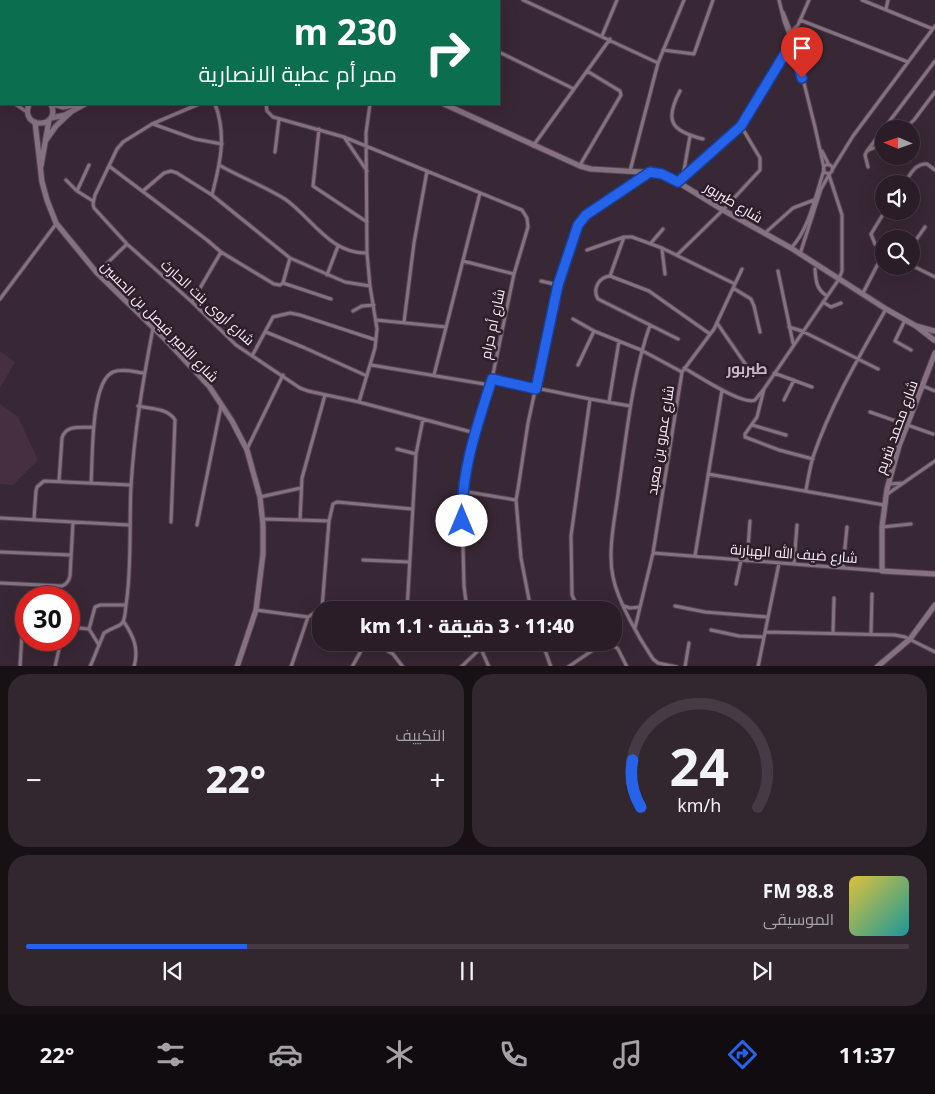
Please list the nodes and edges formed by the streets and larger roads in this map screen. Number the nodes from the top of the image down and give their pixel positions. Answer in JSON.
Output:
{"nodes":[{"id":1,"x":523,"y":0,"type":"edge"},
{"id":2,"x":616,"y":0,"type":"edge"},
{"id":3,"x":684,"y":0,"type":"edge"},
{"id":4,"x":713,"y":0,"type":"edge"},
{"id":5,"x":779,"y":0,"type":"edge"},
{"id":6,"x":809,"y":0,"type":"edge"},
{"id":7,"x":862,"y":0,"type":"edge"},
{"id":8,"x":888,"y":0,"type":"edge"},
{"id":9,"x":886,"y":9,"type":"junction"},
{"id":10,"x":800,"y":20,"type":"junction"},
{"id":11,"x":934,"y":27,"type":"edge"},
{"id":12,"x":788,"y":28,"type":"junction"},
{"id":13,"x":790,"y":33,"type":"junction"},
{"id":14,"x":602,"y":36,"type":"junction"},
{"id":15,"x":610,"y":39,"type":"junction"},
{"id":16,"x":793,"y":43,"type":"junction"},
{"id":17,"x":663,"y":50,"type":"junction"},
{"id":18,"x":500,"y":52,"type":"edge"},
{"id":19,"x":935,"y":61,"type":"edge"},
{"id":20,"x":908,"y":62,"type":"junction"},
{"id":21,"x":658,"y":63,"type":"junction"},
{"id":22,"x":587,"y":71,"type":"junction"},
{"id":23,"x":574,"y":88,"type":"junction"},
{"id":24,"x":680,"y":91,"type":"dead end"},
{"id":25,"x":935,"y":92,"type":"edge"},
{"id":26,"x":16,"y":105,"type":"edge"},
{"id":27,"x":29,"y":105,"type":"edge"},
{"id":28,"x":52,"y":105,"type":"edge"},
{"id":29,"x":57,"y":105,"type":"edge"},
{"id":30,"x":74,"y":105,"type":"edge"},
{"id":31,"x":83,"y":105,"type":"edge"},
{"id":32,"x":197,"y":105,"type":"edge"},
{"id":33,"x":215,"y":105,"type":"edge"},
{"id":34,"x":266,"y":105,"type":"edge"},
{"id":35,"x":370,"y":105,"type":"edge"},
{"id":36,"x":446,"y":105,"type":"edge"},
{"id":37,"x":27,"y":112,"type":"junction"},
{"id":38,"x":71,"y":112,"type":"junction"},
{"id":39,"x":50,"y":119,"type":"junction"},
{"id":40,"x":280,"y":119,"type":"junction"},
{"id":41,"x":890,"y":120,"type":"edge"},
{"id":42,"x":914,"y":120,"type":"edge"},
{"id":43,"x":34,"y":122,"type":"junction"},
{"id":44,"x":152,"y":124,"type":"junction"},
{"id":45,"x":741,"y":126,"type":"junction"},
{"id":46,"x":319,"y":129,"type":"junction"},
{"id":47,"x":690,"y":136,"type":"junction"},
{"id":48,"x":344,"y":137,"type":"junction"},
{"id":49,"x":703,"y":139,"type":"dead end"},
{"id":50,"x":875,"y":140,"type":"edge"},
{"id":51,"x":44,"y":143,"type":"junction"},
{"id":52,"x":222,"y":144,"type":"junction"},
{"id":53,"x":366,"y":145,"type":"junction"},
{"id":54,"x":533,"y":146,"type":"junction"},
{"id":55,"x":875,"y":147,"type":"edge"},
{"id":56,"x":820,"y":148,"type":"junction"},
{"id":57,"x":867,"y":151,"type":"junction"},
{"id":58,"x":275,"y":152,"type":"dead end"},
{"id":59,"x":840,"y":156,"type":"junction"},
{"id":60,"x":219,"y":165,"type":"junction"},
{"id":61,"x":829,"y":165,"type":"junction"},
{"id":62,"x":89,"y":166,"type":"dead end"},
{"id":63,"x":109,"y":166,"type":"junction"},
{"id":64,"x":580,"y":166,"type":"junction"},
{"id":65,"x":868,"y":166,"type":"dead end"},
{"id":66,"x":824,"y":169,"type":"junction"},
{"id":67,"x":935,"y":170,"type":"edge"},
{"id":68,"x":427,"y":171,"type":"junction"},
{"id":69,"x":630,"y":171,"type":"junction"},
{"id":70,"x":40,"y":172,"type":"junction"},
{"id":71,"x":368,"y":172,"type":"junction"},
{"id":72,"x":650,"y":172,"type":"junction"},
{"id":73,"x":830,"y":173,"type":"junction"},
{"id":74,"x":910,"y":175,"type":"edge"},
{"id":75,"x":684,"y":176,"type":"junction"},
{"id":76,"x":66,"y":180,"type":"dead end"},
{"id":77,"x":678,"y":182,"type":"junction"},
{"id":78,"x":77,"y":191,"type":"junction"},
{"id":79,"x":143,"y":191,"type":"junction"},
{"id":80,"x":480,"y":193,"type":"junction"},
{"id":81,"x":212,"y":195,"type":"junction"},
{"id":82,"x":814,"y":200,"type":"junction"},
{"id":83,"x":93,"y":201,"type":"junction"},
{"id":84,"x":723,"y":210,"type":"junction"},
{"id":85,"x":879,"y":220,"type":"edge"},
{"id":86,"x":367,"y":222,"type":"junction"},
{"id":87,"x":56,"y":223,"type":"junction"},
{"id":88,"x":925,"y":227,"type":"dead end"},
{"id":89,"x":663,"y":229,"type":"dead end"},
{"id":90,"x":765,"y":233,"type":"junction"},
{"id":91,"x":920,"y":234,"type":"edge"},
{"id":92,"x":624,"y":237,"type":"junction"},
{"id":93,"x":127,"y":244,"type":"junction"},
{"id":94,"x":651,"y":244,"type":"junction"},
{"id":95,"x":875,"y":244,"type":"edge"},
{"id":96,"x":338,"y":246,"type":"junction"},
{"id":97,"x":662,"y":248,"type":"junction"},
{"id":98,"x":791,"y":248,"type":"junction"},
{"id":99,"x":587,"y":250,"type":"dead end"},
{"id":100,"x":221,"y":252,"type":"junction"},
{"id":101,"x":367,"y":253,"type":"junction"},
{"id":102,"x":800,"y":254,"type":"junction"},
{"id":103,"x":677,"y":255,"type":"junction"},
{"id":104,"x":290,"y":258,"type":"junction"},
{"id":105,"x":463,"y":262,"type":"junction"},
{"id":106,"x":815,"y":269,"type":"dead end"},
{"id":107,"x":875,"y":269,"type":"edge"},
{"id":108,"x":920,"y":269,"type":"edge"},
{"id":109,"x":742,"y":270,"type":"dead end"},
{"id":110,"x":778,"y":271,"type":"dead end"},
{"id":111,"x":97,"y":273,"type":"junction"},
{"id":112,"x":514,"y":274,"type":"junction"},
{"id":113,"x":664,"y":274,"type":"dead end"},
{"id":114,"x":328,"y":276,"type":"junction"},
{"id":115,"x":610,"y":276,"type":"junction"},
{"id":116,"x":935,"y":277,"type":"edge"},
{"id":117,"x":839,"y":278,"type":"junction"},
{"id":118,"x":541,"y":281,"type":"dead end"},
{"id":119,"x":283,"y":283,"type":"junction"},
{"id":120,"x":735,"y":284,"type":"junction"},
{"id":121,"x":558,"y":285,"type":"junction"},
{"id":122,"x":370,"y":286,"type":"junction"},
{"id":123,"x":733,"y":288,"type":"junction"},
{"id":124,"x":862,"y":294,"type":"junction"},
{"id":125,"x":827,"y":296,"type":"junction"},
{"id":126,"x":0,"y":299,"type":"edge"},
{"id":127,"x":331,"y":299,"type":"dead end"},
{"id":128,"x":192,"y":302,"type":"junction"},
{"id":129,"x":822,"y":302,"type":"junction"},
{"id":130,"x":840,"y":303,"type":"dead end"},
{"id":131,"x":374,"y":305,"type":"junction"},
{"id":132,"x":886,"y":309,"type":"junction"},
{"id":133,"x":353,"y":311,"type":"dead end"},
{"id":134,"x":573,"y":319,"type":"dead end"},
{"id":135,"x":376,"y":320,"type":"junction"},
{"id":136,"x":905,"y":320,"type":"junction"},
{"id":137,"x":404,"y":322,"type":"junction"},
{"id":138,"x":717,"y":322,"type":"junction"},
{"id":139,"x":650,"y":325,"type":"junction"},
{"id":140,"x":916,"y":326,"type":"junction"},
{"id":141,"x":446,"y":327,"type":"junction"},
{"id":142,"x":153,"y":328,"type":"junction"},
{"id":143,"x":789,"y":328,"type":"junction"},
{"id":144,"x":594,"y":331,"type":"junction"},
{"id":145,"x":802,"y":331,"type":"junction"},
{"id":146,"x":266,"y":332,"type":"junction"},
{"id":147,"x":760,"y":332,"type":"dead end"},
{"id":148,"x":710,"y":334,"type":"junction"},
{"id":149,"x":935,"y":337,"type":"edge"},
{"id":150,"x":678,"y":339,"type":"dead end"},
{"id":151,"x":376,"y":340,"type":"junction"},
{"id":152,"x":618,"y":341,"type":"junction"},
{"id":153,"x":793,"y":344,"type":"junction"},
{"id":154,"x":641,"y":350,"type":"junction"},
{"id":155,"x":911,"y":350,"type":"dead end"},
{"id":156,"x":935,"y":353,"type":"edge"},
{"id":157,"x":252,"y":356,"type":"junction"},
{"id":158,"x":858,"y":359,"type":"junction"},
{"id":159,"x":371,"y":365,"type":"junction"},
{"id":160,"x":578,"y":365,"type":"dead end"},
{"id":161,"x":746,"y":365,"type":"dead end"},
{"id":162,"x":684,"y":368,"type":"junction"},
{"id":163,"x":878,"y":369,"type":"dead end"},
{"id":164,"x":682,"y":372,"type":"junction"},
{"id":165,"x":144,"y":373,"type":"junction"},
{"id":166,"x":774,"y":373,"type":"junction"},
{"id":167,"x":283,"y":375,"type":"junction"},
{"id":168,"x":434,"y":375,"type":"junction"},
{"id":169,"x":367,"y":376,"type":"junction"},
{"id":170,"x":492,"y":379,"type":"junction"},
{"id":171,"x":794,"y":380,"type":"junction"},
{"id":172,"x":490,"y":385,"type":"junction"},
{"id":173,"x":923,"y":386,"type":"junction"},
{"id":174,"x":812,"y":387,"type":"dead end"},
{"id":175,"x":536,"y":389,"type":"junction"},
{"id":176,"x":764,"y":389,"type":"junction"},
{"id":177,"x":722,"y":390,"type":"junction"},
{"id":178,"x":935,"y":391,"type":"edge"},
{"id":179,"x":325,"y":395,"type":"junction"},
{"id":180,"x":590,"y":399,"type":"junction"},
{"id":181,"x":784,"y":400,"type":"dead end"},
{"id":182,"x":359,"y":402,"type":"junction"},
{"id":183,"x":609,"y":402,"type":"junction"},
{"id":184,"x":222,"y":404,"type":"junction"},
{"id":185,"x":138,"y":406,"type":"junction"},
{"id":186,"x":630,"y":406,"type":"junction"},
{"id":187,"x":870,"y":412,"type":"dead end"},
{"id":188,"x":423,"y":419,"type":"junction"},
{"id":189,"x":752,"y":425,"type":"junction"},
{"id":190,"x":907,"y":425,"type":"junction"},
{"id":191,"x":94,"y":427,"type":"junction"},
{"id":192,"x":475,"y":434,"type":"junction"},
{"id":193,"x":933,"y":434,"type":"dead end"},
{"id":194,"x":786,"y":435,"type":"dead end"},
{"id":195,"x":397,"y":449,"type":"dead end"},
{"id":196,"x":247,"y":450,"type":"junction"},
{"id":197,"x":416,"y":454,"type":"junction"},
{"id":198,"x":812,"y":458,"type":"junction"},
{"id":199,"x":935,"y":461,"type":"edge"},
{"id":200,"x":708,"y":474,"type":"junction"},
{"id":201,"x":58,"y":481,"type":"junction"},
{"id":202,"x":91,"y":483,"type":"junction"},
{"id":203,"x":903,"y":483,"type":"junction"},
{"id":204,"x":888,"y":484,"type":"junction"},
{"id":205,"x":131,"y":485,"type":"junction"},
{"id":206,"x":301,"y":488,"type":"junction"},
{"id":207,"x":806,"y":490,"type":"junction"},
{"id":208,"x":462,"y":491,"type":"junction"},
{"id":209,"x":885,"y":495,"type":"junction"},
{"id":210,"x":260,"y":497,"type":"junction"},
{"id":211,"x":516,"y":500,"type":"junction"},
{"id":212,"x":884,"y":505,"type":"junction"},
{"id":213,"x":412,"y":509,"type":"junction"},
{"id":214,"x":0,"y":518,"type":"edge"},
{"id":215,"x":34,"y":519,"type":"junction"},
{"id":216,"x":262,"y":519,"type":"junction"},
{"id":217,"x":300,"y":520,"type":"junction"},
{"id":218,"x":329,"y":521,"type":"junction"},
{"id":219,"x":750,"y":521,"type":"dead end"},
{"id":220,"x":73,"y":522,"type":"junction"},
{"id":221,"x":170,"y":522,"type":"dead end"},
{"id":222,"x":129,"y":524,"type":"junction"},
{"id":223,"x":911,"y":524,"type":"dead end"},
{"id":224,"x":197,"y":525,"type":"dead end"},
{"id":225,"x":797,"y":525,"type":"dead end"},
{"id":226,"x":847,"y":527,"type":"dead end"},
{"id":227,"x":882,"y":527,"type":"junction"},
{"id":228,"x":0,"y":552,"type":"edge"},
{"id":229,"x":653,"y":553,"type":"junction"},
{"id":230,"x":71,"y":554,"type":"junction"},
{"id":231,"x":695,"y":556,"type":"junction"},
{"id":232,"x":363,"y":560,"type":"dead end"},
{"id":233,"x":741,"y":560,"type":"junction"},
{"id":234,"x":747,"y":561,"type":"junction"},
{"id":235,"x":409,"y":562,"type":"junction"},
{"id":236,"x":779,"y":563,"type":"junction"},
{"id":237,"x":794,"y":564,"type":"junction"},
{"id":238,"x":843,"y":567,"type":"junction"},
{"id":239,"x":882,"y":571,"type":"junction"},
{"id":240,"x":935,"y":574,"type":"edge"},
{"id":241,"x":0,"y":583,"type":"edge"},
{"id":242,"x":736,"y":584,"type":"dead end"},
{"id":243,"x":872,"y":594,"type":"dead end"},
{"id":244,"x":834,"y":598,"type":"dead end"},
{"id":245,"x":407,"y":601,"type":"edge"},
{"id":246,"x":466,"y":601,"type":"edge"},
{"id":247,"x":529,"y":601,"type":"edge"},
{"id":248,"x":574,"y":601,"type":"edge"},
{"id":249,"x":126,"y":605,"type":"junction"},
{"id":250,"x":624,"y":605,"type":"junction"},
{"id":251,"x":935,"y":605,"type":"edge"},
{"id":252,"x":640,"y":606,"type":"junction"},
{"id":253,"x":675,"y":606,"type":"dead end"},
{"id":254,"x":256,"y":610,"type":"junction"},
{"id":255,"x":308,"y":617,"type":"junction"},
{"id":256,"x":768,"y":617,"type":"junction"},
{"id":257,"x":124,"y":622,"type":"junction"},
{"id":258,"x":80,"y":628,"type":"edge"},
{"id":259,"x":635,"y":628,"type":"junction"},
{"id":260,"x":90,"y":629,"type":"junction"},
{"id":261,"x":711,"y":630,"type":"dead end"},
{"id":262,"x":765,"y":632,"type":"junction"},
{"id":263,"x":833,"y":633,"type":"junction"},
{"id":264,"x":871,"y":634,"type":"junction"},
{"id":265,"x":764,"y":637,"type":"junction"},
{"id":266,"x":910,"y":639,"type":"junction"},
{"id":267,"x":689,"y":643,"type":"dead end"},
{"id":268,"x":99,"y":645,"type":"junction"},
{"id":269,"x":21,"y":651,"type":"edge"},
{"id":270,"x":58,"y":651,"type":"edge"},
{"id":271,"x":361,"y":651,"type":"edge"},
{"id":272,"x":388,"y":651,"type":"edge"},
{"id":273,"x":478,"y":651,"type":"edge"},
{"id":274,"x":482,"y":651,"type":"edge"},
{"id":275,"x":545,"y":651,"type":"edge"},
{"id":276,"x":591,"y":651,"type":"edge"},
{"id":277,"x":619,"y":651,"type":"edge"},
{"id":278,"x":935,"y":652,"type":"edge"},
{"id":279,"x":20,"y":666,"type":"edge"},
{"id":280,"x":55,"y":666,"type":"edge"},
{"id":281,"x":90,"y":666,"type":"edge"},
{"id":282,"x":134,"y":666,"type":"edge"},
{"id":283,"x":238,"y":666,"type":"edge"},
{"id":284,"x":291,"y":666,"type":"edge"},
{"id":285,"x":352,"y":666,"type":"edge"},
{"id":286,"x":403,"y":666,"type":"edge"},
{"id":287,"x":461,"y":666,"type":"edge"},
{"id":288,"x":489,"y":666,"type":"edge"},
{"id":289,"x":551,"y":666,"type":"edge"},
{"id":290,"x":568,"y":666,"type":"edge"},
{"id":291,"x":627,"y":666,"type":"edge"},
{"id":292,"x":677,"y":666,"type":"edge"},
{"id":293,"x":685,"y":666,"type":"edge"},
{"id":294,"x":758,"y":666,"type":"edge"},
{"id":295,"x":877,"y":666,"type":"edge"}],
"edges":[{"from":1,"to":14,"type":"street"},
{"from":2,"to":14,"type":"street"},
{"from":3,"to":17,"type":"street"},
{"from":4,"to":17,"type":"street"},
{"from":5,"to":12,"type":"street"},
{"from":6,"to":10,"type":"street"},
{"from":7,"to":9,"type":"street"},
{"from":8,"to":9,"type":"street"},
{"from":9,"to":11,"type":"street"},
{"from":10,"to":12,"type":"street"},
{"from":10,"to":13,"type":"street"},
{"from":10,"to":20,"type":"street"},
{"from":11,"to":20,"type":"street"},
{"from":12,"to":13,"type":"street"},
{"from":13,"to":16,"type":"street"},
{"from":14,"to":15,"type":"street"},
{"from":15,"to":21,"type":"street"},
{"from":15,"to":22,"type":"street"},
{"from":16,"to":45,"type":"street"},
{"from":16,"to":56,"type":"street"},
{"from":17,"to":21,"type":"street"},
{"from":18,"to":23,"type":"street"},
{"from":19,"to":41,"type":"street"},
{"from":20,"to":59,"type":"street"},
{"from":21,"to":69,"type":"street"},
{"from":22,"to":23,"type":"street"},
{"from":22,"to":64,"type":"street"},
{"from":23,"to":54,"type":"street"},
{"from":24,"to":47,"type":"street"},
{"from":25,"to":42,"type":"street"},
{"from":26,"to":37,"type":"street"},
{"from":27,"to":37,"type":"street"},
{"from":28,"to":39,"type":"street","name":"شارع الأمير فيصل بن الحسين"},
{"from":29,"to":30,"type":"street"},
{"from":31,"to":38,"type":"street"},
{"from":32,"to":44,"type":"street"},
{"from":33,"to":52,"type":"street"},
{"from":34,"to":40,"type":"street"},
{"from":35,"to":53,"type":"street"},
{"from":36,"to":54,"type":"street","name":"شارع طبربور"},
{"from":37,"to":43,"type":"street"},
{"from":38,"to":39,"type":"street"},
{"from":38,"to":51,"type":"street"},
{"from":39,"to":43,"type":"street"},
{"from":39,"to":51,"type":"street","name":"شارع الأمير فيصل بن الحسين"},
{"from":40,"to":46,"type":"street","name":"شارع أم حرام"},
{"from":40,"to":58,"type":"street"},
{"from":43,"to":70,"type":"street","name":"شارع الأمير فيصل بن الحسين"},
{"from":44,"to":52,"type":"street"},
{"from":44,"to":63,"type":"street"},
{"from":45,"to":75,"type":"street"},
{"from":45,"to":84,"type":"street"},
{"from":46,"to":48,"type":"street","name":"شارع أم حرام"},
{"from":46,"to":86,"type":"street"},
{"from":47,"to":49,"type":"street"},
{"from":47,"to":75,"type":"street"},
{"from":48,"to":53,"type":"street","name":"شارع أم حرام"},
{"from":48,"to":71,"type":"street"},
{"from":50,"to":57,"type":"street"},
{"from":51,"to":70,"type":"street","name":"شارع الأمير فيصل بن الحسين"},
{"from":52,"to":60,"type":"street"},
{"from":53,"to":68,"type":"street","name":"شارع أم حرام"},
{"from":53,"to":71,"type":"street"},
{"from":54,"to":64,"type":"street","name":"شارع طبربور"},
{"from":55,"to":57,"type":"street"},
{"from":56,"to":61,"type":"street"},
{"from":56,"to":66,"type":"street"},
{"from":57,"to":65,"type":"street"},
{"from":59,"to":61,"type":"street"},
{"from":59,"to":73,"type":"street"},
{"from":60,"to":81,"type":"street"},
{"from":60,"to":96,"type":"street"},
{"from":61,"to":66,"type":"street"},
{"from":61,"to":73,"type":"street"},
{"from":62,"to":78,"type":"street"},
{"from":63,"to":79,"type":"street"},
{"from":63,"to":83,"type":"street"},
{"from":64,"to":69,"type":"street","name":"شارع طبربور"},
{"from":66,"to":73,"type":"street"},
{"from":66,"to":82,"type":"street"},
{"from":67,"to":74,"type":"street"},
{"from":68,"to":80,"type":"street","name":"شارع أم حرام"},
{"from":68,"to":137,"type":"street"},
{"from":69,"to":72,"type":"street","name":"شارع طبربور"},
{"from":70,"to":87,"type":"street","name":"شارع الأمير فيصل بن الحسين"},
{"from":71,"to":86,"type":"street"},
{"from":72,"to":77,"type":"street","name":"شارع طبربور"},
{"from":72,"to":121,"type":"street"},
{"from":73,"to":102,"type":"street"},
{"from":73,"to":117,"type":"street"},
{"from":75,"to":77,"type":"street"},
{"from":76,"to":78,"type":"street"},
{"from":77,"to":84,"type":"street","name":"شارع طبربور"},
{"from":78,"to":83,"type":"street"},
{"from":79,"to":81,"type":"street"},
{"from":79,"to":100,"type":"street"},
{"from":80,"to":105,"type":"street"},
{"from":80,"to":112,"type":"street","name":"شارع أم حرام"},
{"from":81,"to":104,"type":"street"},
{"from":82,"to":90,"type":"street"},
{"from":82,"to":98,"type":"street"},
{"from":83,"to":93,"type":"street","name":"شارع أروى بنت الحارث"},
{"from":84,"to":90,"type":"street","name":"شارع طبربور"},
{"from":84,"to":103,"type":"street"},
{"from":85,"to":95,"type":"street"},
{"from":86,"to":101,"type":"street"},
{"from":87,"to":111,"type":"street","name":"شارع الأمير فيصل بن الحسين"},
{"from":87,"to":126,"type":"street"},
{"from":88,"to":91,"type":"street"},
{"from":89,"to":94,"type":"street"},
{"from":90,"to":98,"type":"street","name":"شارع طبربور"},
{"from":92,"to":94,"type":"street"},
{"from":92,"to":99,"type":"street"},
{"from":92,"to":115,"type":"street"},
{"from":93,"to":111,"type":"street"},
{"from":93,"to":128,"type":"street","name":"شارع أروى بنت الحارث"},
{"from":94,"to":97,"type":"street"},
{"from":96,"to":101,"type":"street"},
{"from":96,"to":114,"type":"street"},
{"from":97,"to":103,"type":"street"},
{"from":97,"to":113,"type":"street"},
{"from":98,"to":102,"type":"street","name":"شارع طبربور"},
{"from":100,"to":119,"type":"street"},
{"from":100,"to":128,"type":"street"},
{"from":101,"to":122,"type":"street"},
{"from":102,"to":117,"type":"street","name":"شارع طبربور"},
{"from":103,"to":120,"type":"street"},
{"from":104,"to":114,"type":"street"},
{"from":104,"to":119,"type":"street"},
{"from":105,"to":112,"type":"street"},
{"from":105,"to":141,"type":"street"},
{"from":106,"to":125,"type":"street"},
{"from":107,"to":124,"type":"street"},
{"from":108,"to":116,"type":"street"},
{"from":109,"to":120,"type":"street","name":"شارع عمرو بن معبد"},
{"from":110,"to":143,"type":"street"},
{"from":111,"to":142,"type":"street","name":"شارع الأمير فيصل بن الحسين"},
{"from":112,"to":170,"type":"street","name":"شارع أم حرام"},
{"from":114,"to":122,"type":"street"},
{"from":115,"to":139,"type":"street"},
{"from":115,"to":148,"type":"street"},
{"from":117,"to":124,"type":"street","name":"شارع طبربور"},
{"from":117,"to":125,"type":"street"},
{"from":118,"to":121,"type":"street"},
{"from":119,"to":127,"type":"street"},
{"from":120,"to":123,"type":"street","name":"شارع عمرو بن معبد"},
{"from":121,"to":175,"type":"street"},
{"from":122,"to":131,"type":"street"},
{"from":123,"to":138,"type":"street","name":"شارع عمرو بن معبد"},
{"from":123,"to":147,"type":"street"},
{"from":124,"to":132,"type":"street","name":"شارع طبربور"},
{"from":125,"to":129,"type":"street"},
{"from":128,"to":157,"type":"street","name":"شارع أروى بنت الحارث"},
{"from":129,"to":130,"type":"street"},
{"from":129,"to":145,"type":"street"},
{"from":131,"to":133,"type":"street"},
{"from":131,"to":135,"type":"street"},
{"from":132,"to":136,"type":"street","name":"شارع طبربور"},
{"from":132,"to":158,"type":"street"},
{"from":134,"to":144,"type":"street"},
{"from":135,"to":137,"type":"street"},
{"from":135,"to":151,"type":"street"},
{"from":136,"to":140,"type":"street","name":"شارع طبربور"},
{"from":136,"to":155,"type":"street"},
{"from":137,"to":141,"type":"street"},
{"from":138,"to":148,"type":"street","name":"شارع عمرو بن معبد"},
{"from":138,"to":161,"type":"street"},
{"from":139,"to":150,"type":"street"},
{"from":139,"to":154,"type":"street"},
{"from":140,"to":149,"type":"street","name":"شارع طبربور"},
{"from":140,"to":149,"type":"street","name":"شارع طبربور"},
{"from":141,"to":168,"type":"street"},
{"from":142,"to":165,"type":"street"},
{"from":142,"to":184,"type":"street","name":"شارع الأمير فيصل بن الحسين"},
{"from":143,"to":145,"type":"street"},
{"from":143,"to":153,"type":"street"},
{"from":144,"to":152,"type":"street"},
{"from":144,"to":160,"type":"street"},
{"from":145,"to":153,"type":"street"},
{"from":145,"to":158,"type":"street"},
{"from":146,"to":151,"type":"street"},
{"from":146,"to":157,"type":"street"},
{"from":146,"to":169,"type":"street"},
{"from":148,"to":162,"type":"street","name":"شارع عمرو بن معبد"},
{"from":151,"to":159,"type":"street"},
{"from":152,"to":154,"type":"street"},
{"from":152,"to":183,"type":"street"},
{"from":153,"to":166,"type":"street"},
{"from":154,"to":164,"type":"street"},
{"from":154,"to":186,"type":"street"},
{"from":156,"to":173,"type":"street","name":"شارع محمد شريم"},
{"from":157,"to":167,"type":"street","name":"شارع أروى بنت الحارث"},
{"from":158,"to":163,"type":"street"},
{"from":158,"to":198,"type":"street"},
{"from":159,"to":168,"type":"street"},
{"from":159,"to":169,"type":"street"},
{"from":162,"to":164,"type":"street","name":"شارع عمرو بن معبد"},
{"from":162,"to":177,"type":"street"},
{"from":164,"to":229,"type":"street","name":"شارع عمرو بن معبد"},
{"from":165,"to":185,"type":"street"},
{"from":165,"to":191,"type":"street"},
{"from":166,"to":171,"type":"street"},
{"from":166,"to":176,"type":"street"},
{"from":167,"to":179,"type":"street","name":"شارع أروى بنت الحارث"},
{"from":167,"to":196,"type":"street"},
{"from":168,"to":172,"type":"street"},
{"from":169,"to":182,"type":"street"},
{"from":170,"to":172,"type":"street","name":"شارع أم حرام"},
{"from":170,"to":175,"type":"street"},
{"from":171,"to":174,"type":"street"},
{"from":171,"to":181,"type":"street"},
{"from":172,"to":192,"type":"street","name":"شارع أم حرام"},
{"from":173,"to":178,"type":"street"},
{"from":173,"to":190,"type":"street","name":"شارع محمد شريم"},
{"from":175,"to":180,"type":"street"},
{"from":175,"to":211,"type":"street"},
{"from":176,"to":177,"type":"street"},
{"from":176,"to":189,"type":"street"},
{"from":177,"to":200,"type":"street"},
{"from":179,"to":182,"type":"street","name":"شارع أروى بنت الحارث"},
{"from":179,"to":206,"type":"street"},
{"from":180,"to":183,"type":"street"},
{"from":180,"to":248,"type":"street"},
{"from":182,"to":188,"type":"street","name":"شارع أروى بنت الحارث"},
{"from":183,"to":186,"type":"street"},
{"from":184,"to":196,"type":"street","name":"شارع الأمير فيصل بن الحسين"},
{"from":184,"to":224,"type":"street"},
{"from":185,"to":205,"type":"street"},
{"from":185,"to":221,"type":"street"},
{"from":186,"to":250,"type":"street"},
{"from":187,"to":190,"type":"street"},
{"from":188,"to":192,"type":"street","name":"شارع أروى بنت الحارث"},
{"from":188,"to":197,"type":"street"},
{"from":189,"to":194,"type":"street"},
{"from":189,"to":198,"type":"street"},
{"from":190,"to":193,"type":"street"},
{"from":190,"to":204,"type":"street","name":"شارع محمد شريم"},
{"from":191,"to":201,"type":"street"},
{"from":191,"to":202,"type":"street"},
{"from":192,"to":208,"type":"street","name":"شارع أم حرام"},
{"from":195,"to":197,"type":"street"},
{"from":196,"to":210,"type":"street","name":"شارع الأمير فيصل بن الحسين"},
{"from":197,"to":213,"type":"street"},
{"from":198,"to":207,"type":"street"},
{"from":199,"to":203,"type":"street"},
{"from":200,"to":207,"type":"street"},
{"from":200,"to":231,"type":"street"},
{"from":201,"to":202,"type":"street"},
{"from":201,"to":215,"type":"street"},
{"from":202,"to":205,"type":"street"},
{"from":203,"to":204,"type":"street"},
{"from":203,"to":209,"type":"street"},
{"from":204,"to":209,"type":"street","name":"شارع محمد شريم"},
{"from":205,"to":222,"type":"street"},
{"from":206,"to":210,"type":"street"},
{"from":206,"to":217,"type":"street"},
{"from":207,"to":212,"type":"street"},
{"from":208,"to":211,"type":"street"},
{"from":208,"to":246,"type":"street","name":"شارع أم حرام"},
{"from":209,"to":212,"type":"street","name":"شارع محمد شريم"},
{"from":210,"to":216,"type":"street","name":"شارع الأمير فيصل بن الحسين"},
{"from":211,"to":247,"type":"street"},
{"from":212,"to":227,"type":"street","name":"شارع محمد شريم"},
{"from":213,"to":218,"type":"street"},
{"from":213,"to":235,"type":"street"},
{"from":214,"to":215,"type":"street"},
{"from":215,"to":220,"type":"street"},
{"from":216,"to":217,"type":"street"},
{"from":216,"to":254,"type":"street","name":"شارع الأمير فيصل بن الحسين"},
{"from":217,"to":218,"type":"street"},
{"from":218,"to":255,"type":"street"},
{"from":219,"to":234,"type":"street"},
{"from":220,"to":222,"type":"street"},
{"from":220,"to":230,"type":"street"},
{"from":222,"to":249,"type":"street"},
{"from":223,"to":227,"type":"street"},
{"from":225,"to":237,"type":"street"},
{"from":226,"to":238,"type":"street"},
{"from":227,"to":239,"type":"street","name":"شارع محمد شريم"},
{"from":228,"to":230,"type":"street"},
{"from":229,"to":231,"type":"street","name":"شارع ضيف الله الهبارنة"},
{"from":229,"to":252,"type":"street","name":"شارع عمرو بن معبد"},
{"from":230,"to":241,"type":"street"},
{"from":231,"to":233,"type":"street","name":"شارع ضيف الله الهبارنة"},
{"from":232,"to":235,"type":"street"},
{"from":233,"to":234,"type":"street","name":"شارع ضيف الله الهبارنة"},
{"from":233,"to":242,"type":"street"},
{"from":234,"to":236,"type":"street","name":"شارع ضيف الله الهبارنة"},
{"from":235,"to":245,"type":"street"},
{"from":236,"to":237,"type":"street","name":"شارع ضيف الله الهبارنة"},
{"from":236,"to":256,"type":"street"},
{"from":237,"to":238,"type":"street","name":"شارع ضيف الله الهبارنة"},
{"from":238,"to":239,"type":"street","name":"شارع ضيف الله الهبارنة"},
{"from":239,"to":240,"type":"street","name":"شارع ضيف الله الهبارنة"},
{"from":243,"to":264,"type":"street"},
{"from":244,"to":263,"type":"street"},
{"from":249,"to":257,"type":"street"},
{"from":249,"to":260,"type":"street"},
{"from":250,"to":252,"type":"street"},
{"from":250,"to":259,"type":"street"},
{"from":251,"to":266,"type":"street"},
{"from":252,"to":259,"type":"street","name":"شارع عمرو بن معبد"},
{"from":253,"to":256,"type":"street"},
{"from":254,"to":255,"type":"street"},
{"from":254,"to":283,"type":"street","name":"شارع الأمير فيصل بن الحسين"},
{"from":255,"to":284,"type":"street"},
{"from":256,"to":262,"type":"street"},
{"from":257,"to":268,"type":"street"},
{"from":257,"to":282,"type":"street"},
{"from":258,"to":260,"type":"street"},
{"from":259,"to":292,"type":"street"},
{"from":260,"to":268,"type":"street"},
{"from":261,"to":265,"type":"street"},
{"from":262,"to":263,"type":"street"},
{"from":262,"to":265,"type":"street"},
{"from":263,"to":264,"type":"street"},
{"from":264,"to":266,"type":"street"},
{"from":265,"to":294,"type":"street"},
{"from":266,"to":278,"type":"street"},
{"from":266,"to":295,"type":"street"},
{"from":267,"to":293,"type":"street"},
{"from":268,"to":281,"type":"street"},
{"from":269,"to":279,"type":"street"},
{"from":270,"to":280,"type":"street"},
{"from":271,"to":285,"type":"street"},
{"from":272,"to":286,"type":"street"},
{"from":273,"to":287,"type":"street"},
{"from":274,"to":288,"type":"street"},
{"from":275,"to":289,"type":"street"},
{"from":276,"to":290,"type":"street"},
{"from":277,"to":291,"type":"street"}]}
